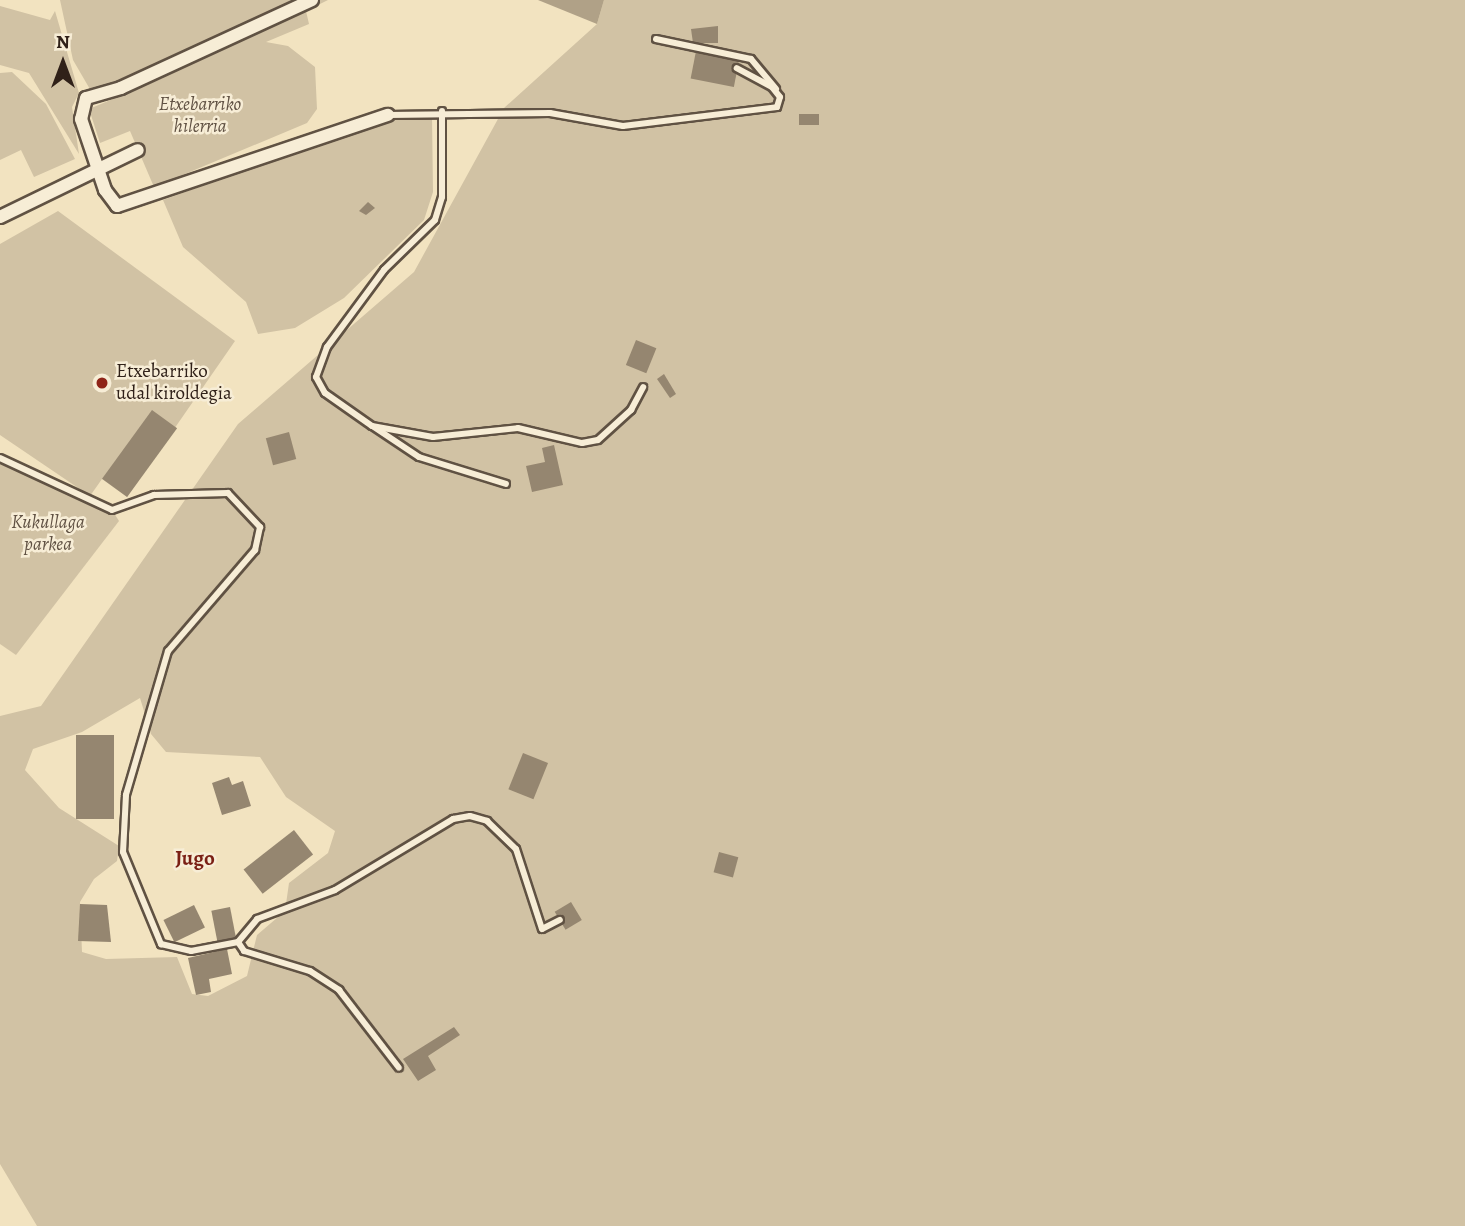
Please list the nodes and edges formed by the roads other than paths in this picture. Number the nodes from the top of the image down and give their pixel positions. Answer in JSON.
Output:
{"nodes":[{"id":1,"x":312,"y":0,"type":"edge"},
{"id":2,"x":656,"y":39,"type":"dead end"},
{"id":3,"x":737,"y":68,"type":"dead end"},
{"id":4,"x":780,"y":97,"type":"junction"},
{"id":5,"x":442,"y":111,"type":"junction"},
{"id":6,"x":388,"y":115,"type":"joint"},
{"id":7,"x":138,"y":150,"type":"dead end"},
{"id":8,"x":96,"y":169,"type":"junction"},
{"id":9,"x":0,"y":217,"type":"edge"},
{"id":10,"x":643,"y":387,"type":"dead end"},
{"id":11,"x":372,"y":426,"type":"junction"},
{"id":12,"x":0,"y":458,"type":"edge"},
{"id":13,"x":506,"y":484,"type":"dead end"},
{"id":14,"x":560,"y":920,"type":"dead end"},
{"id":15,"x":238,"y":942,"type":"junction"},
{"id":16,"x":398,"y":1068,"type":"dead end"}],
"edges":[{"from":1,"to":8,"type":"street"},
{"from":2,"to":4,"type":"lane"},
{"from":3,"to":4,"type":"lane"},
{"from":4,"to":5,"type":"lane"},
{"from":5,"to":6,"type":"lane"},
{"from":5,"to":11,"type":"lane"},
{"from":6,"to":8,"type":"street"},
{"from":7,"to":8,"type":"street"},
{"from":8,"to":9,"type":"street"},
{"from":10,"to":11,"type":"lane"},
{"from":11,"to":13,"type":"lane"},
{"from":12,"to":15,"type":"lane"},
{"from":14,"to":15,"type":"lane"},
{"from":15,"to":16,"type":"lane"}]}
